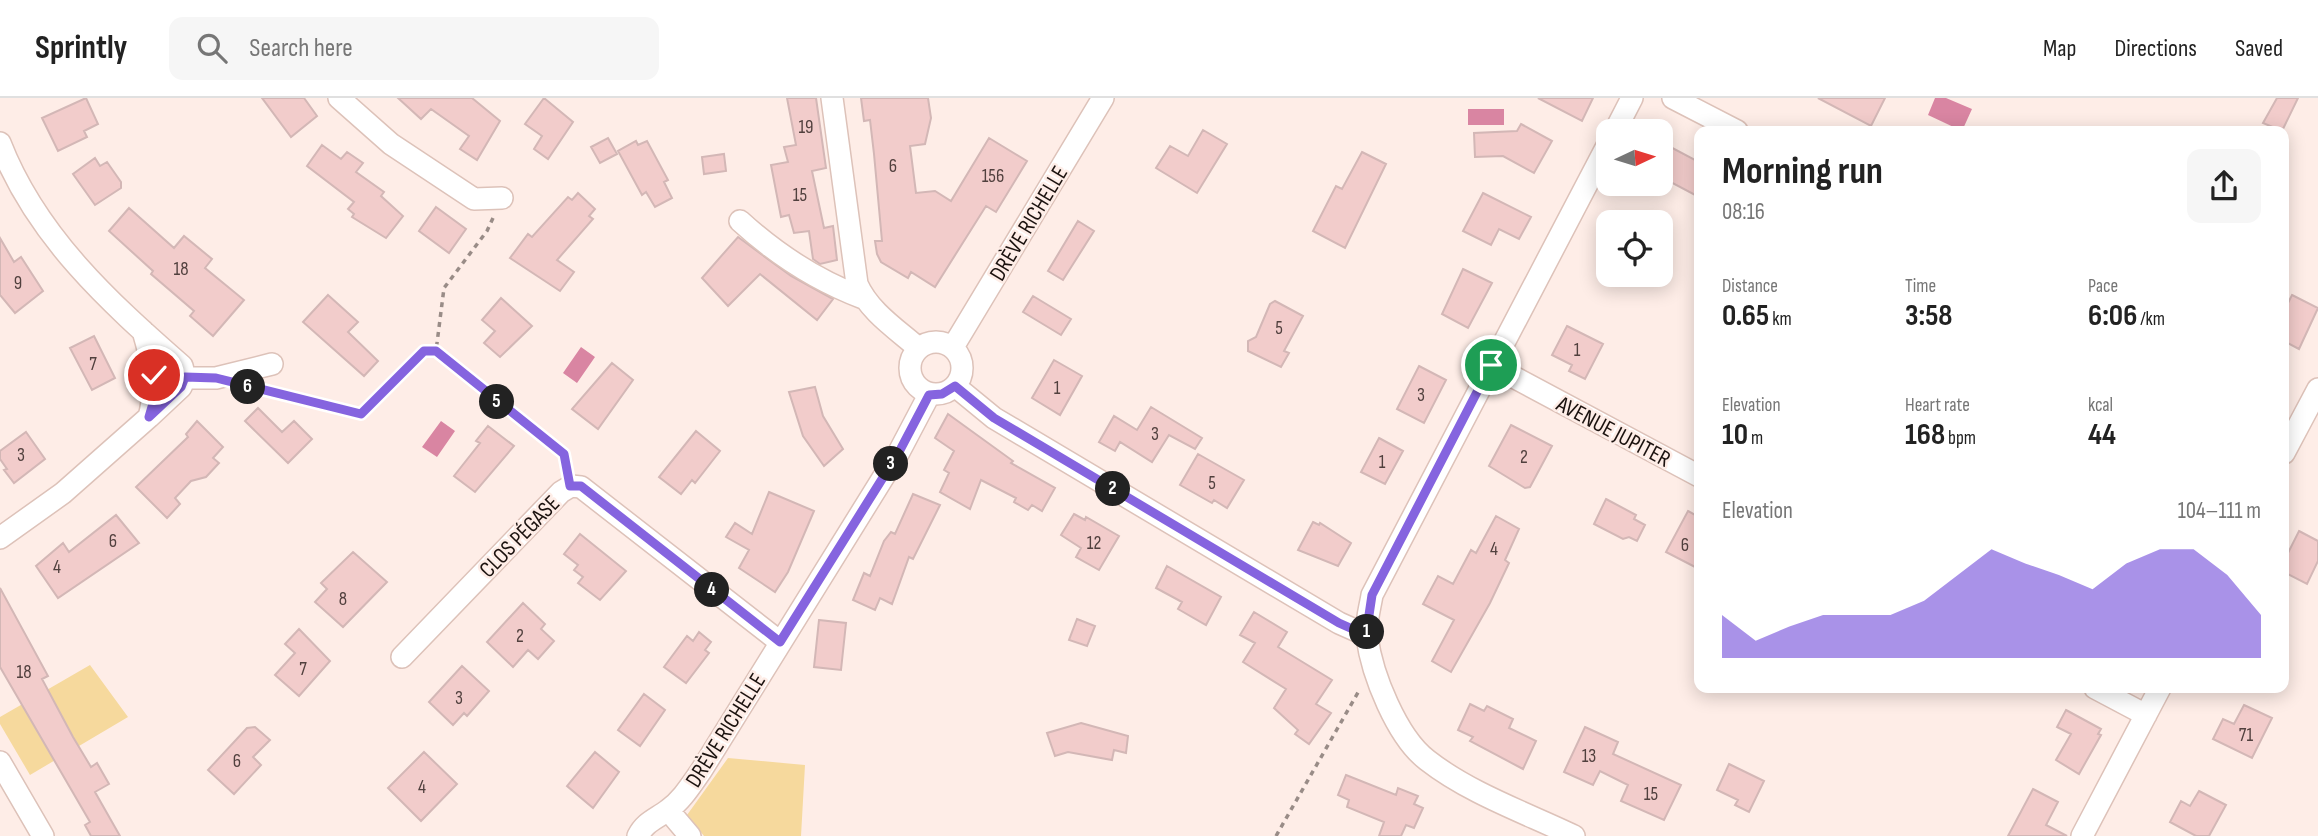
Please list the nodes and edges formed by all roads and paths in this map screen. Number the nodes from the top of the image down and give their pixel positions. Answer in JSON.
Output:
{"nodes":[{"id":1,"x":339,"y":98,"type":"edge"},
{"id":2,"x":832,"y":98,"type":"edge"},
{"id":3,"x":1102,"y":98,"type":"edge"},
{"id":4,"x":1632,"y":98,"type":"edge"},
{"id":5,"x":1673,"y":98,"type":"edge"},
{"id":6,"x":1621,"y":119,"type":"edge"},
{"id":7,"x":1727,"y":126,"type":"edge"},
{"id":8,"x":0,"y":143,"type":"edge"},
{"id":9,"x":1596,"y":167,"type":"edge"},
{"id":10,"x":502,"y":198,"type":"joint"},
{"id":11,"x":740,"y":221,"type":"dead end"},
{"id":12,"x":863,"y":298,"type":"junction"},
{"id":13,"x":143,"y":331,"type":"junction"},
{"id":14,"x":917,"y":347,"type":"junction"},
{"id":15,"x":953,"y":347,"type":"junction"},
{"id":16,"x":436,"y":351,"type":"junction"},
{"id":17,"x":272,"y":364,"type":"dead end"},
{"id":18,"x":1491,"y":365,"type":"junction"},
{"id":19,"x":185,"y":377,"type":"junction"},
{"id":20,"x":955,"y":386,"type":"junction"},
{"id":21,"x":256,"y":389,"type":"dead end"},
{"id":22,"x":2318,"y":389,"type":"edge"},
{"id":23,"x":929,"y":395,"type":"junction"},
{"id":24,"x":149,"y":417,"type":"junction"},
{"id":25,"x":2291,"y":420,"type":"edge"},
{"id":26,"x":1694,"y":474,"type":"edge"},
{"id":27,"x":570,"y":486,"type":"junction"},
{"id":28,"x":0,"y":538,"type":"edge"},
{"id":29,"x":1366,"y":635,"type":"junction"},
{"id":30,"x":780,"y":642,"type":"junction"},
{"id":31,"x":402,"y":657,"type":"dead end"},
{"id":32,"x":1377,"y":674,"type":"junction"},
{"id":33,"x":2104,"y":693,"type":"edge"},
{"id":34,"x":2157,"y":693,"type":"edge"},
{"id":35,"x":2146,"y":715,"type":"junction"},
{"id":36,"x":0,"y":762,"type":"edge"},
{"id":37,"x":668,"y":810,"type":"junction"},
{"id":38,"x":43,"y":836,"type":"edge"},
{"id":39,"x":638,"y":836,"type":"edge"},
{"id":40,"x":690,"y":836,"type":"edge"},
{"id":41,"x":1276,"y":836,"type":"edge"},
{"id":42,"x":1574,"y":836,"type":"edge"},
{"id":43,"x":2082,"y":836,"type":"edge"}],
"edges":[{"from":1,"to":10,"type":"street"},
{"from":2,"to":12,"type":"street"},
{"from":3,"to":15,"type":"street","name":"DRÈVE RICHELLE"},
{"from":4,"to":6,"type":"street"},
{"from":5,"to":7,"type":"street"},
{"from":8,"to":13,"type":"street"},
{"from":9,"to":18,"type":"street"},
{"from":10,"to":16,"type":"path"},
{"from":11,"to":12,"type":"street"},
{"from":12,"to":14,"type":"street"},
{"from":13,"to":19,"type":"street"},
{"from":13,"to":24,"type":"street"},
{"from":14,"to":15,"type":"street"},
{"from":14,"to":23,"type":"street"},
{"from":15,"to":20,"type":"street"},
{"from":16,"to":21,"type":"path"},
{"from":16,"to":27,"type":"path"},
{"from":17,"to":19,"type":"street"},
{"from":18,"to":26,"type":"street","name":"AVENUE JUPITER"},
{"from":18,"to":29,"type":"street"},
{"from":19,"to":24,"type":"street"},
{"from":20,"to":23,"type":"street"},
{"from":20,"to":29,"type":"street"},
{"from":22,"to":25,"type":"street"},
{"from":23,"to":30,"type":"street","name":"DRÈVE RICHELLE"},
{"from":24,"to":28,"type":"street"},
{"from":27,"to":30,"type":"street","name":"CLOS PÉGASE"},
{"from":27,"to":31,"type":"street","name":"CLOS PÉGASE"},
{"from":29,"to":32,"type":"street"},
{"from":30,"to":37,"type":"street","name":"DRÈVE RICHELLE"},
{"from":32,"to":41,"type":"path"},
{"from":32,"to":42,"type":"street"},
{"from":33,"to":35,"type":"street"},
{"from":34,"to":35,"type":"street"},
{"from":35,"to":43,"type":"street"},
{"from":36,"to":38,"type":"street"},
{"from":37,"to":39,"type":"street","name":"DRÈVE RICHELLE"},
{"from":37,"to":40,"type":"street"}]}
